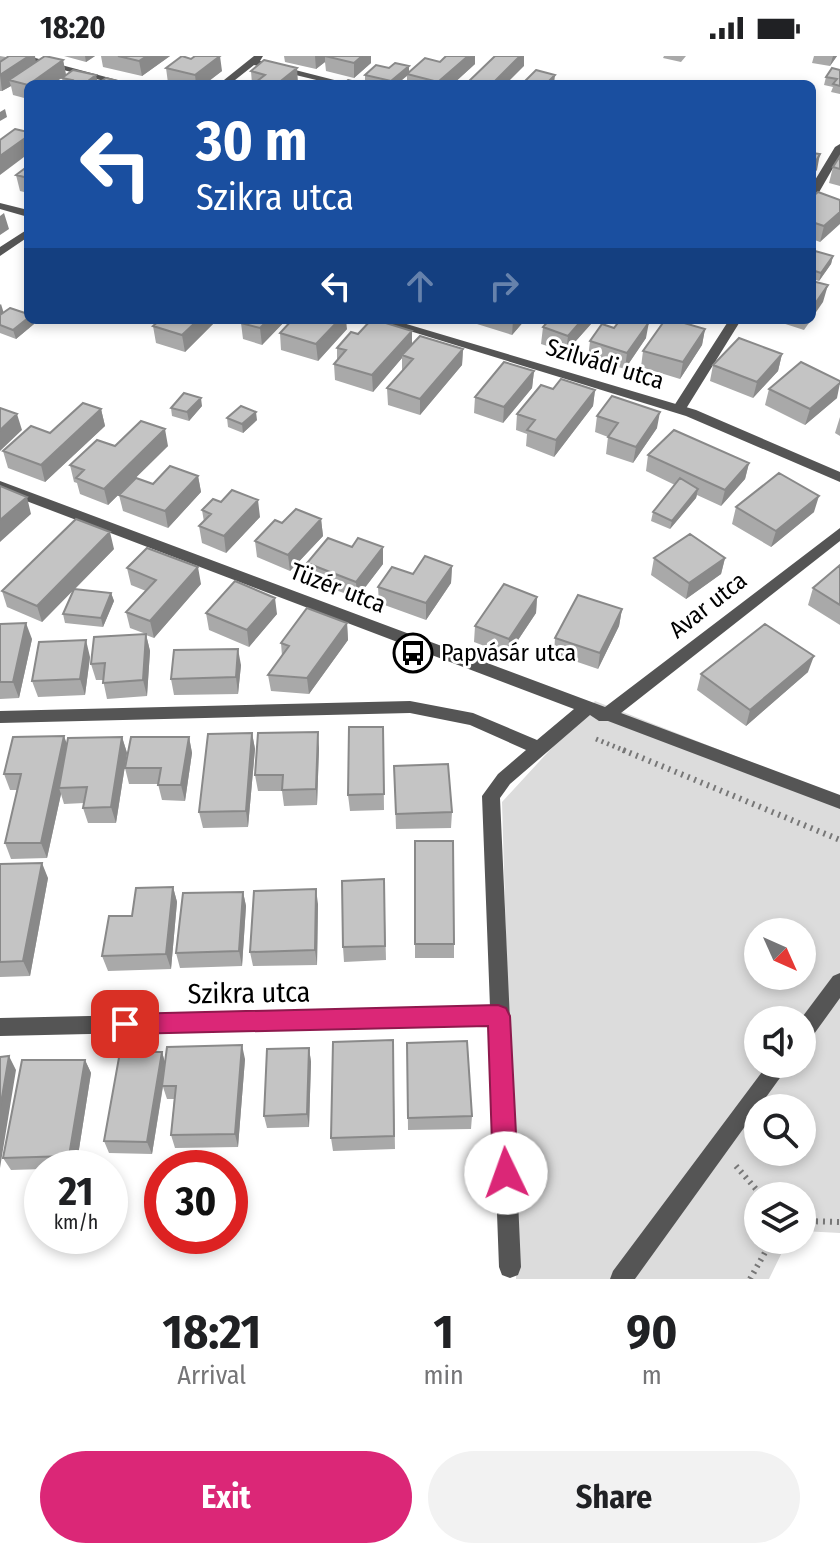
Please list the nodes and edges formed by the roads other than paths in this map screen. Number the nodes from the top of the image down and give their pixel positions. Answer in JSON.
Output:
{"nodes":[{"id":1,"x":17,"y":56,"type":"edge"},
{"id":2,"x":257,"y":59,"type":"edge"},
{"id":3,"x":111,"y":80,"type":"edge"},
{"id":4,"x":229,"y":80,"type":"edge"},
{"id":5,"x":331,"y":80,"type":"edge"},
{"id":6,"x":840,"y":147,"type":"edge"},
{"id":7,"x":816,"y":188,"type":"edge"},
{"id":8,"x":816,"y":196,"type":"edge"},
{"id":9,"x":826,"y":200,"type":"edge"},
{"id":10,"x":0,"y":206,"type":"edge"},
{"id":11,"x":24,"y":213,"type":"edge"},
{"id":12,"x":24,"y":235,"type":"edge"},
{"id":13,"x":0,"y":253,"type":"edge"},
{"id":14,"x":393,"y":324,"type":"edge"},
{"id":15,"x":732,"y":324,"type":"edge"},
{"id":16,"x":679,"y":409,"type":"junction"},
{"id":17,"x":840,"y":477,"type":"edge"},
{"id":18,"x":0,"y":486,"type":"edge"},
{"id":19,"x":840,"y":533,"type":"edge"},
{"id":20,"x":586,"y":708,"type":"junction"},
{"id":21,"x":605,"y":716,"type":"junction"},
{"id":22,"x":0,"y":717,"type":"edge"},
{"id":23,"x":540,"y":749,"type":"junction"},
{"id":24,"x":840,"y":802,"type":"edge"},
{"id":25,"x":840,"y":982,"type":"edge"},
{"id":26,"x":816,"y":1015,"type":"edge"},
{"id":27,"x":498,"y":1016,"type":"junction"},
{"id":28,"x":0,"y":1027,"type":"edge"},
{"id":29,"x":770,"y":1078,"type":"edge"},
{"id":30,"x":508,"y":1273,"type":"edge"},
{"id":31,"x":621,"y":1279,"type":"edge"}],
"edges":[{"from":1,"to":3,"type":"street"},
{"from":2,"to":4,"type":"street"},
{"from":2,"to":5,"type":"street"},
{"from":6,"to":7,"type":"street"},
{"from":8,"to":9,"type":"street"},
{"from":10,"to":11,"type":"street"},
{"from":12,"to":13,"type":"street"},
{"from":14,"to":16,"type":"street","name":"Szilvádi utca"},
{"from":15,"to":16,"type":"street","name":"Szilvádi utca"},
{"from":16,"to":17,"type":"street","name":"Szilvádi utca"},
{"from":18,"to":20,"type":"street","name":"Tüzér utca"},
{"from":19,"to":21,"type":"street","name":"Avar utca"},
{"from":20,"to":21,"type":"street","name":"Tüzér utca"},
{"from":20,"to":23,"type":"street"},
{"from":21,"to":24,"type":"street","name":"Tüzér utca"},
{"from":22,"to":23,"type":"street"},
{"from":23,"to":27,"type":"street"},
{"from":25,"to":26,"type":"street"},
{"from":27,"to":28,"type":"street","name":"Szikra utca"},
{"from":27,"to":30,"type":"street"},
{"from":29,"to":31,"type":"street"}]}
